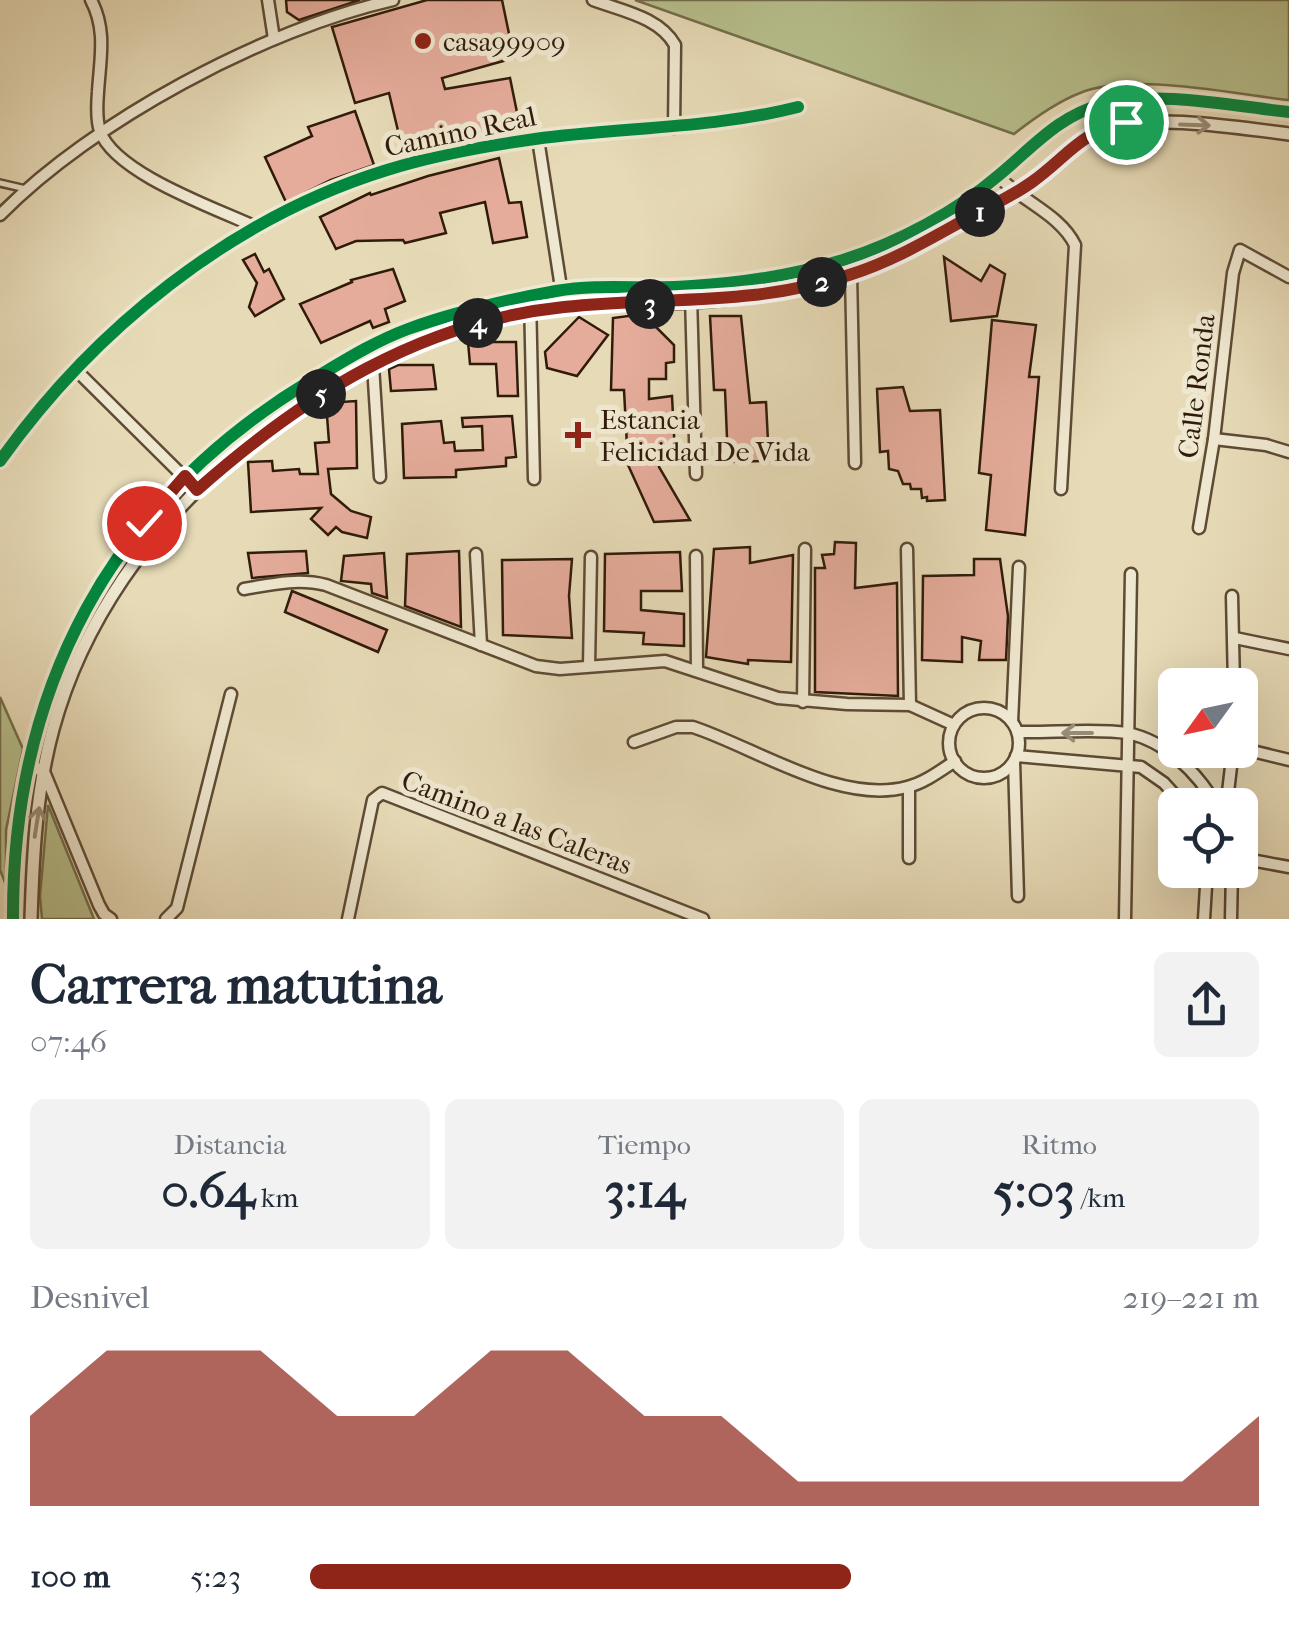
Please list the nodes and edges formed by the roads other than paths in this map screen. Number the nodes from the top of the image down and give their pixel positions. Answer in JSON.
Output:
{"nodes":[{"id":1,"x":91,"y":0,"type":"edge"},
{"id":2,"x":268,"y":0,"type":"edge"},
{"id":3,"x":394,"y":0,"type":"edge"},
{"id":4,"x":594,"y":0,"type":"edge"},
{"id":5,"x":274,"y":39,"type":"junction"},
{"id":6,"x":798,"y":107,"type":"dead end"},
{"id":7,"x":1289,"y":112,"type":"edge"},
{"id":8,"x":1073,"y":115,"type":"junction"},
{"id":9,"x":674,"y":128,"type":"junction"},
{"id":10,"x":100,"y":133,"type":"junction"},
{"id":11,"x":1289,"y":134,"type":"edge"},
{"id":12,"x":1086,"y":135,"type":"junction"},
{"id":13,"x":538,"y":139,"type":"junction"},
{"id":14,"x":998,"y":176,"type":"junction"},
{"id":15,"x":0,"y":183,"type":"edge"},
{"id":16,"x":26,"y":189,"type":"junction"},
{"id":17,"x":1014,"y":194,"type":"junction"},
{"id":18,"x":0,"y":215,"type":"edge"},
{"id":19,"x":258,"y":228,"type":"junction"},
{"id":20,"x":848,"y":258,"type":"junction"},
{"id":21,"x":851,"y":274,"type":"junction"},
{"id":22,"x":1289,"y":277,"type":"edge"},
{"id":23,"x":690,"y":286,"type":"junction"},
{"id":24,"x":560,"y":290,"type":"junction"},
{"id":25,"x":530,"y":297,"type":"junction"},
{"id":26,"x":691,"y":302,"type":"junction"},
{"id":27,"x":564,"y":307,"type":"junction"},
{"id":28,"x":532,"y":312,"type":"junction"},
{"id":29,"x":364,"y":348,"type":"junction"},
{"id":30,"x":373,"y":365,"type":"junction"},
{"id":31,"x":74,"y":368,"type":"junction"},
{"id":32,"x":1214,"y":439,"type":"junction"},
{"id":33,"x":1289,"y":452,"type":"edge"},
{"id":34,"x":0,"y":461,"type":"edge"},
{"id":35,"x":856,"y":463,"type":"dead end"},
{"id":36,"x":696,"y":474,"type":"dead end"},
{"id":37,"x":185,"y":476,"type":"junction"},
{"id":38,"x":380,"y":476,"type":"dead end"},
{"id":39,"x":534,"y":479,"type":"dead end"},
{"id":40,"x":197,"y":490,"type":"junction"},
{"id":41,"x":1061,"y":490,"type":"dead end"},
{"id":42,"x":1199,"y":528,"type":"dead end"},
{"id":43,"x":805,"y":549,"type":"dead end"},
{"id":44,"x":907,"y":550,"type":"dead end"},
{"id":45,"x":476,"y":554,"type":"dead end"},
{"id":46,"x":696,"y":556,"type":"dead end"},
{"id":47,"x":591,"y":557,"type":"dead end"},
{"id":48,"x":1019,"y":567,"type":"dead end"},
{"id":49,"x":1131,"y":574,"type":"dead end"},
{"id":50,"x":244,"y":590,"type":"dead end"},
{"id":51,"x":1232,"y":596,"type":"dead end"},
{"id":52,"x":1235,"y":638,"type":"junction"},
{"id":53,"x":481,"y":645,"type":"junction"},
{"id":54,"x":1289,"y":649,"type":"edge"},
{"id":55,"x":590,"y":666,"type":"junction"},
{"id":56,"x":1234,"y":668,"type":"edge"},
{"id":57,"x":697,"y":670,"type":"junction"},
{"id":58,"x":231,"y":694,"type":"dead end"},
{"id":59,"x":802,"y":702,"type":"junction"},
{"id":60,"x":910,"y":704,"type":"junction"},
{"id":61,"x":954,"y":725,"type":"junction"},
{"id":62,"x":1015,"y":727,"type":"junction"},
{"id":63,"x":1127,"y":733,"type":"junction"},
{"id":64,"x":634,"y":742,"type":"dead end"},
{"id":65,"x":1258,"y":752,"type":"edge"},
{"id":66,"x":1015,"y":758,"type":"junction"},
{"id":67,"x":1289,"y":760,"type":"edge"},
{"id":68,"x":28,"y":762,"type":"junction"},
{"id":69,"x":955,"y":762,"type":"junction"},
{"id":70,"x":1127,"y":764,"type":"junction"},
{"id":71,"x":45,"y":774,"type":"junction"},
{"id":72,"x":909,"y":787,"type":"junction"},
{"id":73,"x":1169,"y":788,"type":"edge"},
{"id":74,"x":1206,"y":788,"type":"edge"},
{"id":75,"x":909,"y":858,"type":"dead end"},
{"id":76,"x":1258,"y":861,"type":"edge"},
{"id":77,"x":1289,"y":867,"type":"edge"},
{"id":78,"x":1207,"y":888,"type":"joint"},
{"id":79,"x":1232,"y":888,"type":"edge"},
{"id":80,"x":1232,"y":892,"type":"junction"},
{"id":81,"x":1018,"y":896,"type":"dead end"},
{"id":82,"x":12,"y":919,"type":"edge"},
{"id":83,"x":32,"y":919,"type":"edge"},
{"id":84,"x":111,"y":919,"type":"edge"},
{"id":85,"x":166,"y":919,"type":"edge"},
{"id":86,"x":348,"y":919,"type":"edge"},
{"id":87,"x":704,"y":919,"type":"edge"},
{"id":88,"x":1125,"y":919,"type":"edge"},
{"id":89,"x":1204,"y":919,"type":"edge"},
{"id":90,"x":1232,"y":919,"type":"edge"}],
"edges":[{"from":1,"to":10,"type":"street"},
{"from":2,"to":5,"type":"street"},
{"from":3,"to":5,"type":"street"},
{"from":4,"to":9,"type":"street"},
{"from":5,"to":10,"type":"street"},
{"from":6,"to":9,"type":"street","name":"Camino Real"},
{"from":7,"to":8,"type":"street"},
{"from":8,"to":12,"type":"street"},
{"from":8,"to":14,"type":"street"},
{"from":9,"to":13,"type":"street","name":"Camino Real"},
{"from":10,"to":16,"type":"street"},
{"from":10,"to":19,"type":"street"},
{"from":12,"to":11,"type":"street","one_way":true},
{"from":12,"to":17,"type":"street"},
{"from":13,"to":19,"type":"street","name":"Camino Real"},
{"from":13,"to":24,"type":"street"},
{"from":14,"to":17,"type":"street"},
{"from":14,"to":20,"type":"street"},
{"from":15,"to":16,"type":"lane"},
{"from":16,"to":18,"type":"street"},
{"from":17,"to":21,"type":"street"},
{"from":17,"to":41,"type":"street"},
{"from":19,"to":31,"type":"street","name":"Camino Real"},
{"from":20,"to":21,"type":"street"},
{"from":20,"to":23,"type":"street"},
{"from":21,"to":26,"type":"street"},
{"from":21,"to":35,"type":"street"},
{"from":22,"to":32,"type":"street","name":"Calle Ronda"},
{"from":23,"to":24,"type":"street"},
{"from":23,"to":26,"type":"street"},
{"from":24,"to":25,"type":"street"},
{"from":24,"to":27,"type":"street"},
{"from":25,"to":28,"type":"street"},
{"from":25,"to":29,"type":"street"},
{"from":26,"to":27,"type":"street"},
{"from":26,"to":36,"type":"street"},
{"from":27,"to":28,"type":"street"},
{"from":28,"to":30,"type":"street"},
{"from":28,"to":39,"type":"street"},
{"from":29,"to":30,"type":"street"},
{"from":29,"to":37,"type":"street"},
{"from":30,"to":38,"type":"street"},
{"from":30,"to":40,"type":"street"},
{"from":31,"to":34,"type":"street","name":"Camino Real"},
{"from":31,"to":37,"type":"street"},
{"from":32,"to":33,"type":"street"},
{"from":32,"to":42,"type":"street","name":"Calle Ronda"},
{"from":37,"to":40,"type":"street"},
{"from":37,"to":68,"type":"street"},
{"from":40,"to":71,"type":"street"},
{"from":43,"to":59,"type":"street"},
{"from":44,"to":60,"type":"street"},
{"from":45,"to":53,"type":"street"},
{"from":46,"to":57,"type":"street"},
{"from":47,"to":55,"type":"street"},
{"from":48,"to":62,"type":"street"},
{"from":49,"to":63,"type":"street"},
{"from":50,"to":53,"type":"street"},
{"from":51,"to":52,"type":"street"},
{"from":52,"to":54,"type":"street"},
{"from":52,"to":56,"type":"street"},
{"from":53,"to":55,"type":"street"},
{"from":55,"to":57,"type":"street"},
{"from":57,"to":59,"type":"street"},
{"from":58,"to":85,"type":"street"},
{"from":59,"to":60,"type":"street"},
{"from":60,"to":61,"type":"street"},
{"from":61,"to":62,"type":"street"},
{"from":61,"to":69,"type":"street"},
{"from":63,"to":62,"type":"street","one_way":true},
{"from":62,"to":66,"type":"street"},
{"from":63,"to":70,"type":"street"},
{"from":63,"to":74,"type":"street"},
{"from":64,"to":72,"type":"street"},
{"from":65,"to":67,"type":"street"},
{"from":66,"to":69,"type":"street"},
{"from":66,"to":70,"type":"street"},
{"from":66,"to":81,"type":"street"},
{"from":68,"to":71,"type":"street"},
{"from":68,"to":82,"type":"street"},
{"from":69,"to":72,"type":"street"},
{"from":70,"to":73,"type":"street"},
{"from":70,"to":88,"type":"street"},
{"from":83,"to":71,"type":"street","one_way":true},
{"from":71,"to":84,"type":"street"},
{"from":72,"to":75,"type":"street"},
{"from":76,"to":77,"type":"street"},
{"from":78,"to":80,"type":"street"},
{"from":78,"to":89,"type":"street"},
{"from":79,"to":80,"type":"street"},
{"from":80,"to":90,"type":"street"},
{"from":86,"to":87,"type":"street","name":"Camino a las Caleras"}]}
